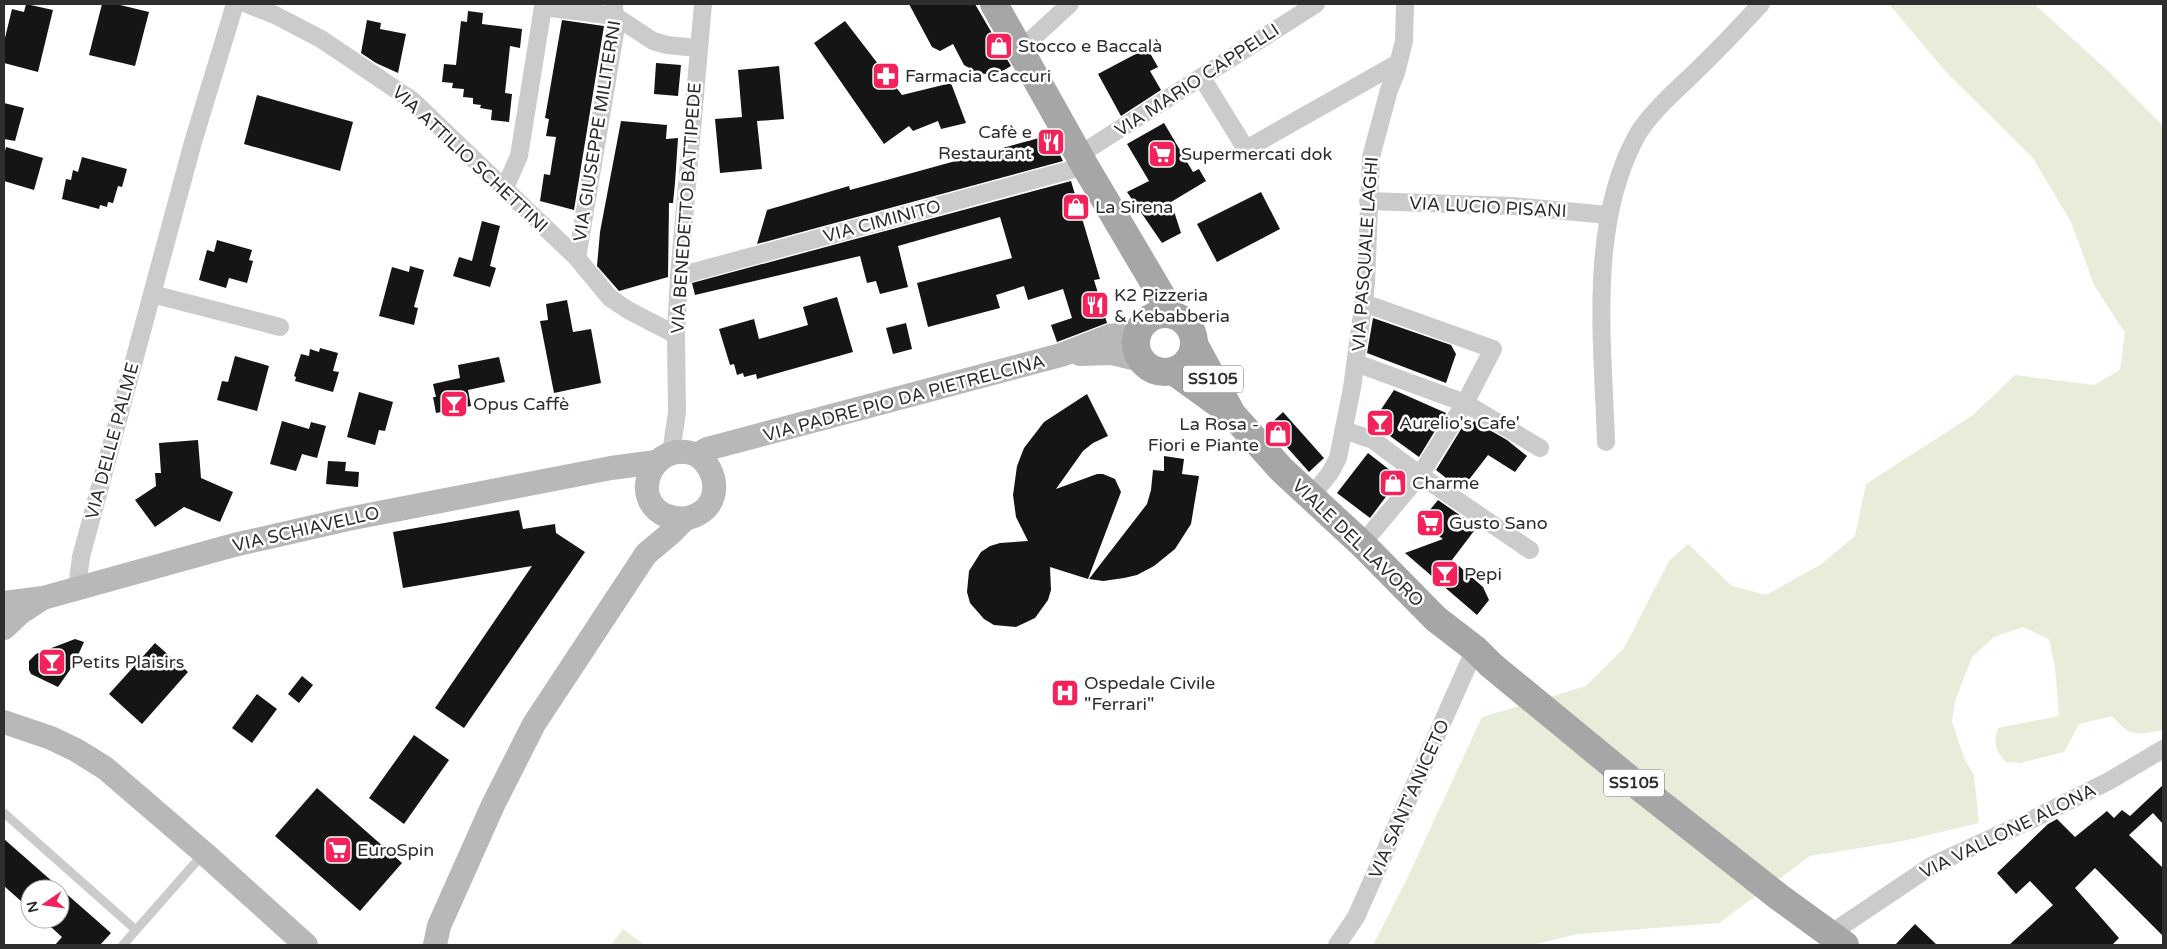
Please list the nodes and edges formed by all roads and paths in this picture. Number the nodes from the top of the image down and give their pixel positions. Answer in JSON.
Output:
{"nodes":[{"id":1,"x":235,"y":4,"type":"edge"},
{"id":2,"x":247,"y":4,"type":"edge"},
{"id":3,"x":702,"y":4,"type":"edge"},
{"id":4,"x":994,"y":4,"type":"edge"},
{"id":5,"x":1070,"y":4,"type":"edge"},
{"id":6,"x":1316,"y":4,"type":"edge"},
{"id":7,"x":1406,"y":4,"type":"edge"},
{"id":8,"x":1761,"y":4,"type":"edge"},
{"id":9,"x":614,"y":10,"type":"edge"},
{"id":10,"x":698,"y":48,"type":"junction"},
{"id":11,"x":1019,"y":51,"type":"junction"},
{"id":12,"x":1398,"y":63,"type":"junction"},
{"id":13,"x":1202,"y":78,"type":"junction"},
{"id":14,"x":1082,"y":161,"type":"junction"},
{"id":15,"x":505,"y":188,"type":"junction"},
{"id":16,"x":1368,"y":201,"type":"junction"},
{"id":17,"x":1608,"y":215,"type":"junction"},
{"id":18,"x":1140,"y":257,"type":"junction"},
{"id":19,"x":577,"y":258,"type":"junction"},
{"id":20,"x":679,"y":276,"type":"junction"},
{"id":21,"x":152,"y":294,"type":"junction"},
{"id":22,"x":1364,"y":303,"type":"junction"},
{"id":23,"x":1174,"y":315,"type":"junction"},
{"id":24,"x":1142,"y":327,"type":"junction"},
{"id":25,"x":280,"y":328,"type":"dead end"},
{"id":26,"x":676,"y":335,"type":"junction"},
{"id":27,"x":1194,"y":344,"type":"junction"},
{"id":28,"x":1061,"y":355,"type":"junction"},
{"id":29,"x":1141,"y":360,"type":"junction"},
{"id":30,"x":1356,"y":362,"type":"junction"},
{"id":31,"x":1173,"y":371,"type":"junction"},
{"id":32,"x":1464,"y":404,"type":"junction"},
{"id":33,"x":1232,"y":414,"type":"junction"},
{"id":34,"x":1344,"y":430,"type":"junction"},
{"id":35,"x":746,"y":440,"type":"junction"},
{"id":36,"x":1606,"y":442,"type":"dead end"},
{"id":37,"x":1540,"y":448,"type":"dead end"},
{"id":38,"x":678,"y":455,"type":"junction"},
{"id":39,"x":611,"y":468,"type":"junction"},
{"id":40,"x":1420,"y":476,"type":"junction"},
{"id":41,"x":715,"y":481,"type":"junction"},
{"id":42,"x":652,"y":498,"type":"junction"},
{"id":43,"x":1310,"y":498,"type":"junction"},
{"id":44,"x":685,"y":519,"type":"junction"},
{"id":45,"x":1362,"y":544,"type":"junction"},
{"id":46,"x":1530,"y":550,"type":"dead end"},
{"id":47,"x":646,"y":554,"type":"junction"},
{"id":48,"x":77,"y":588,"type":"junction"},
{"id":49,"x":43,"y":598,"type":"junction"},
{"id":50,"x":4,"y":603,"type":"edge"},
{"id":51,"x":4,"y":627,"type":"edge"},
{"id":52,"x":1483,"y":657,"type":"junction"},
{"id":53,"x":8,"y":720,"type":"edge"},
{"id":54,"x":2163,"y":749,"type":"edge"},
{"id":55,"x":4,"y":813,"type":"edge"},
{"id":56,"x":204,"y":853,"type":"junction"},
{"id":57,"x":136,"y":930,"type":"junction"},
{"id":58,"x":437,"y":936,"type":"edge"},
{"id":59,"x":1838,"y":940,"type":"edge"},
{"id":60,"x":303,"y":944,"type":"edge"},
{"id":61,"x":123,"y":945,"type":"edge"},
{"id":62,"x":424,"y":945,"type":"edge"},
{"id":63,"x":1337,"y":945,"type":"edge"}],
"edges":[{"from":1,"to":21,"type":"street","name":"VIA DELLE PALME"},
{"from":2,"to":15,"type":"street","name":"VIA ATTILIO SCHETTINI"},
{"from":3,"to":10,"type":"street","name":"VIA BENEDETTO BATTIPEDE"},
{"from":4,"to":11,"type":"main road"},
{"from":5,"to":11,"type":"street"},
{"from":6,"to":13,"type":"street","name":"VIA MARIO CAPPELLI"},
{"from":7,"to":12,"type":"street","name":"VIA PASQUALE LAGHI"},
{"from":8,"to":17,"type":"street"},
{"from":9,"to":10,"type":"street"},
{"from":9,"to":15,"type":"street"},
{"from":9,"to":19,"type":"street","name":"VIA GIUSEPPE MILITERNI"},
{"from":10,"to":20,"type":"street","name":"VIA BENEDETTO BATTIPEDE"},
{"from":11,"to":14,"type":"main road"},
{"from":12,"to":13,"type":"street"},
{"from":12,"to":16,"type":"street","name":"VIA PASQUALE LAGHI"},
{"from":13,"to":14,"type":"street","name":"VIA MARIO CAPPELLI"},
{"from":14,"to":18,"type":"main road"},
{"from":14,"to":20,"type":"street","name":"VIA CIMINITO"},
{"from":15,"to":19,"type":"street","name":"VIA ATTILIO SCHETTINI"},
{"from":16,"to":17,"type":"street","name":"VIA LUCIO PISANI"},
{"from":16,"to":22,"type":"street","name":"VIA PASQUALE LAGHI"},
{"from":17,"to":36,"type":"street"},
{"from":18,"to":23,"type":"main road"},
{"from":18,"to":24,"type":"main road"},
{"from":19,"to":26,"type":"street","name":"VIA ATTILIO SCHETTINI"},
{"from":20,"to":26,"type":"street","name":"VIA BENEDETTO BATTIPEDE"},
{"from":21,"to":25,"type":"street"},
{"from":21,"to":48,"type":"street","name":"VIA DELLE PALME"},
{"from":22,"to":30,"type":"street","name":"VIA PASQUALE LAGHI"},
{"from":22,"to":32,"type":"street"},
{"from":23,"to":24,"type":"main road"},
{"from":23,"to":27,"type":"main road"},
{"from":24,"to":28,"type":"street","name":"VIA PADRE PIO DA PIETRELCINA"},
{"from":24,"to":29,"type":"main road"},
{"from":26,"to":38,"type":"street","name":"VIA BENEDETTO BATTIPEDE"},
{"from":27,"to":31,"type":"main road"},
{"from":27,"to":33,"type":"main road","name":"VIALE DEL LAVORO","number":"SS105"},
{"from":28,"to":29,"type":"street","name":"VIA PADRE PIO DA PIETRELCINA"},
{"from":28,"to":35,"type":"street","name":"VIA PADRE PIO DA PIETRELCINA"},
{"from":29,"to":31,"type":"main road"},
{"from":30,"to":32,"type":"street"},
{"from":30,"to":34,"type":"street","name":"VIA PASQUALE LAGHI"},
{"from":31,"to":33,"type":"main road","name":"VIALE DEL LAVORO","number":"SS105"},
{"from":32,"to":37,"type":"street"},
{"from":32,"to":40,"type":"street"},
{"from":33,"to":43,"type":"main road","name":"VIALE DEL LAVORO","number":"SS105"},
{"from":34,"to":40,"type":"street"},
{"from":34,"to":43,"type":"street","name":"VIA PASQUALE LAGHI"},
{"from":35,"to":38,"type":"street","name":"VIA PADRE PIO DA PIETRELCINA"},
{"from":35,"to":41,"type":"street"},
{"from":38,"to":39,"type":"street","name":"VIA SCHIAVELLO"},
{"from":38,"to":41,"type":"street"},
{"from":38,"to":42,"type":"street"},
{"from":39,"to":42,"type":"street"},
{"from":39,"to":48,"type":"street","name":"VIA SCHIAVELLO"},
{"from":40,"to":45,"type":"street"},
{"from":40,"to":46,"type":"street"},
{"from":41,"to":44,"type":"street"},
{"from":42,"to":44,"type":"street"},
{"from":42,"to":47,"type":"street"},
{"from":43,"to":45,"type":"main road","name":"VIALE DEL LAVORO","number":"SS105"},
{"from":44,"to":47,"type":"street"},
{"from":45,"to":52,"type":"main road","name":"VIALE DEL LAVORO","number":"SS105"},
{"from":47,"to":58,"type":"street"},
{"from":48,"to":49,"type":"street","name":"VIA SCHIAVELLO"},
{"from":49,"to":50,"type":"street","name":"VIA SCHIAVELLO"},
{"from":49,"to":51,"type":"street"},
{"from":50,"to":51,"type":"street"},
{"from":52,"to":59,"type":"main road","name":"SS105","number":"SS105"},
{"from":52,"to":63,"type":"street","name":"VIA SANT'ANICETO"},
{"from":53,"to":56,"type":"street"},
{"from":54,"to":59,"type":"street","name":"VIA VALLONE ALONA"},
{"from":55,"to":57,"type":"lane"},
{"from":56,"to":57,"type":"lane"},
{"from":56,"to":60,"type":"street"},
{"from":57,"to":61,"type":"lane"},
{"from":58,"to":62,"type":"street"}]}
